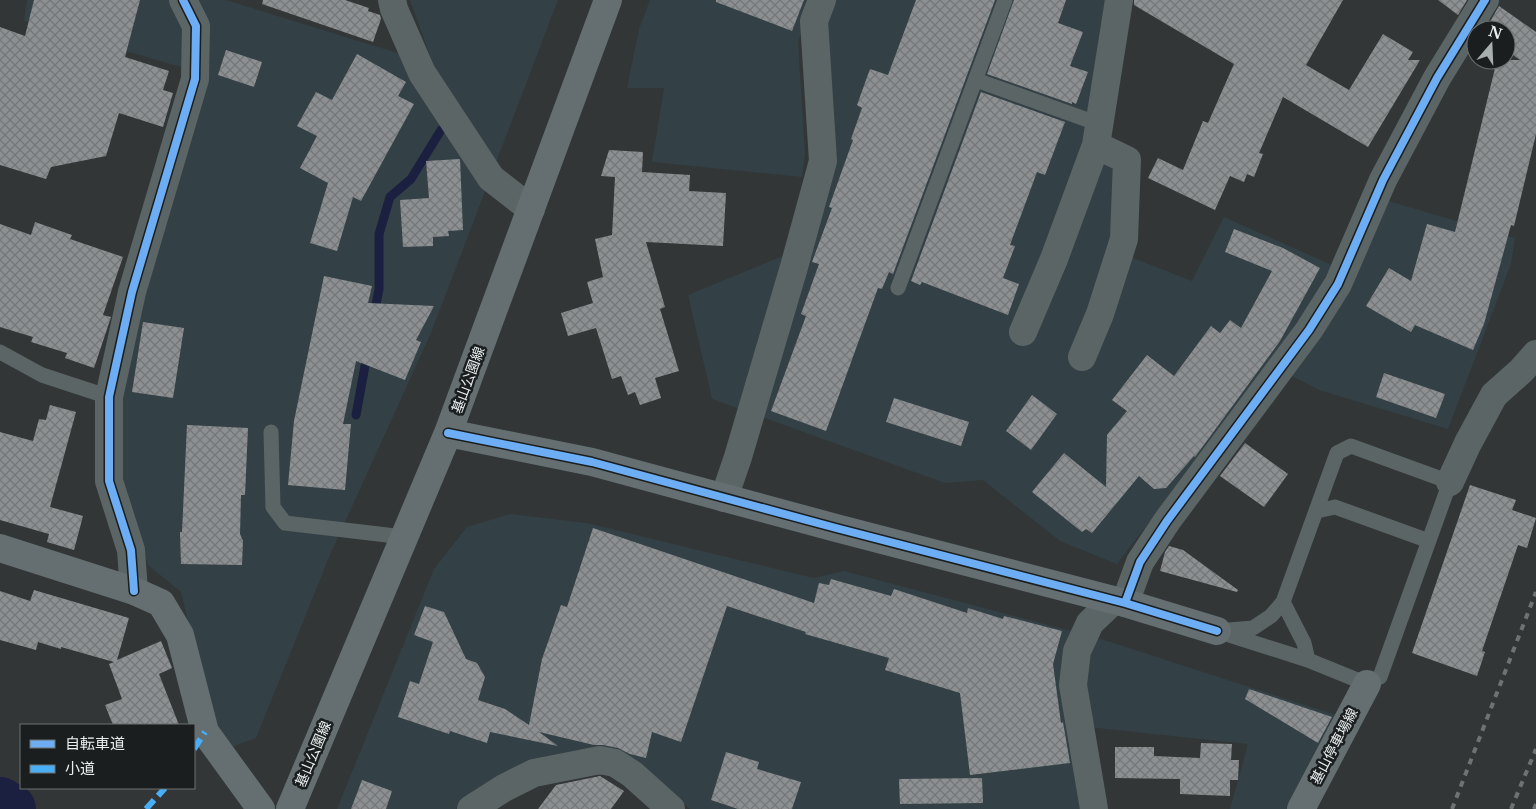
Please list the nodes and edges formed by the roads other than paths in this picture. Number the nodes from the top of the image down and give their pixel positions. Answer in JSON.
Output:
{"nodes":[{"id":1,"x":183,"y":0,"type":"edge"},
{"id":2,"x":392,"y":0,"type":"edge"},
{"id":3,"x":608,"y":0,"type":"edge"},
{"id":4,"x":822,"y":0,"type":"edge"},
{"id":5,"x":1006,"y":0,"type":"edge"},
{"id":6,"x":1119,"y":0,"type":"edge"},
{"id":7,"x":1484,"y":0,"type":"edge"},
{"id":8,"x":976,"y":80,"type":"junction"},
{"id":9,"x":1098,"y":134,"type":"junction"},
{"id":10,"x":531,"y":209,"type":"junction"},
{"id":11,"x":898,"y":288,"type":"dead end"},
{"id":12,"x":1023,"y":332,"type":"dead end"},
{"id":13,"x":0,"y":352,"type":"edge"},
{"id":14,"x":1536,"y":354,"type":"edge"},
{"id":15,"x":1082,"y":357,"type":"dead end"},
{"id":16,"x":109,"y":397,"type":"junction"},
{"id":17,"x":271,"y":432,"type":"dead end"},
{"id":18,"x":448,"y":432,"type":"junction"},
{"id":19,"x":1450,"y":482,"type":"junction"},
{"id":20,"x":724,"y":498,"type":"junction"},
{"id":21,"x":1317,"y":511,"type":"junction"},
{"id":22,"x":404,"y":536,"type":"junction"},
{"id":23,"x":1429,"y":541,"type":"junction"},
{"id":24,"x":0,"y":548,"type":"edge"},
{"id":25,"x":134,"y":592,"type":"junction"},
{"id":26,"x":1119,"y":602,"type":"junction"},
{"id":27,"x":1284,"y":602,"type":"junction"},
{"id":28,"x":1217,"y":631,"type":"junction"},
{"id":29,"x":1308,"y":660,"type":"junction"},
{"id":30,"x":1367,"y":684,"type":"junction"},
{"id":31,"x":261,"y":809,"type":"edge"},
{"id":32,"x":290,"y":809,"type":"edge"},
{"id":33,"x":471,"y":809,"type":"edge"},
{"id":34,"x":671,"y":809,"type":"edge"},
{"id":35,"x":1094,"y":809,"type":"edge"},
{"id":36,"x":1301,"y":809,"type":"edge"}],
"edges":[{"from":1,"to":16,"type":"street"},
{"from":2,"to":10,"type":"street"},
{"from":3,"to":10,"type":"street","name":"基山公園線"},
{"from":4,"to":20,"type":"street"},
{"from":5,"to":8,"type":"lane"},
{"from":6,"to":9,"type":"street"},
{"from":7,"to":26,"type":"street"},
{"from":8,"to":9,"type":"lane"},
{"from":8,"to":11,"type":"lane"},
{"from":9,"to":12,"type":"street"},
{"from":9,"to":15,"type":"street"},
{"from":10,"to":18,"type":"street","name":"基山公園線"},
{"from":13,"to":16,"type":"lane"},
{"from":14,"to":19,"type":"street"},
{"from":16,"to":25,"type":"street"},
{"from":17,"to":22,"type":"lane"},
{"from":18,"to":20,"type":"street"},
{"from":18,"to":22,"type":"street","name":"基山公園線"},
{"from":19,"to":21,"type":"lane"},
{"from":19,"to":23,"type":"lane"},
{"from":20,"to":26,"type":"street"},
{"from":21,"to":23,"type":"lane"},
{"from":21,"to":27,"type":"lane"},
{"from":22,"to":32,"type":"street","name":"基山公園線"},
{"from":23,"to":30,"type":"lane"},
{"from":24,"to":25,"type":"street"},
{"from":25,"to":31,"type":"street"},
{"from":26,"to":28,"type":"street"},
{"from":26,"to":35,"type":"street"},
{"from":27,"to":28,"type":"lane"},
{"from":27,"to":29,"type":"lane"},
{"from":28,"to":29,"type":"lane"},
{"from":29,"to":30,"type":"lane"},
{"from":30,"to":36,"type":"street","name":"基山停車場線"},
{"from":33,"to":34,"type":"street"}]}
